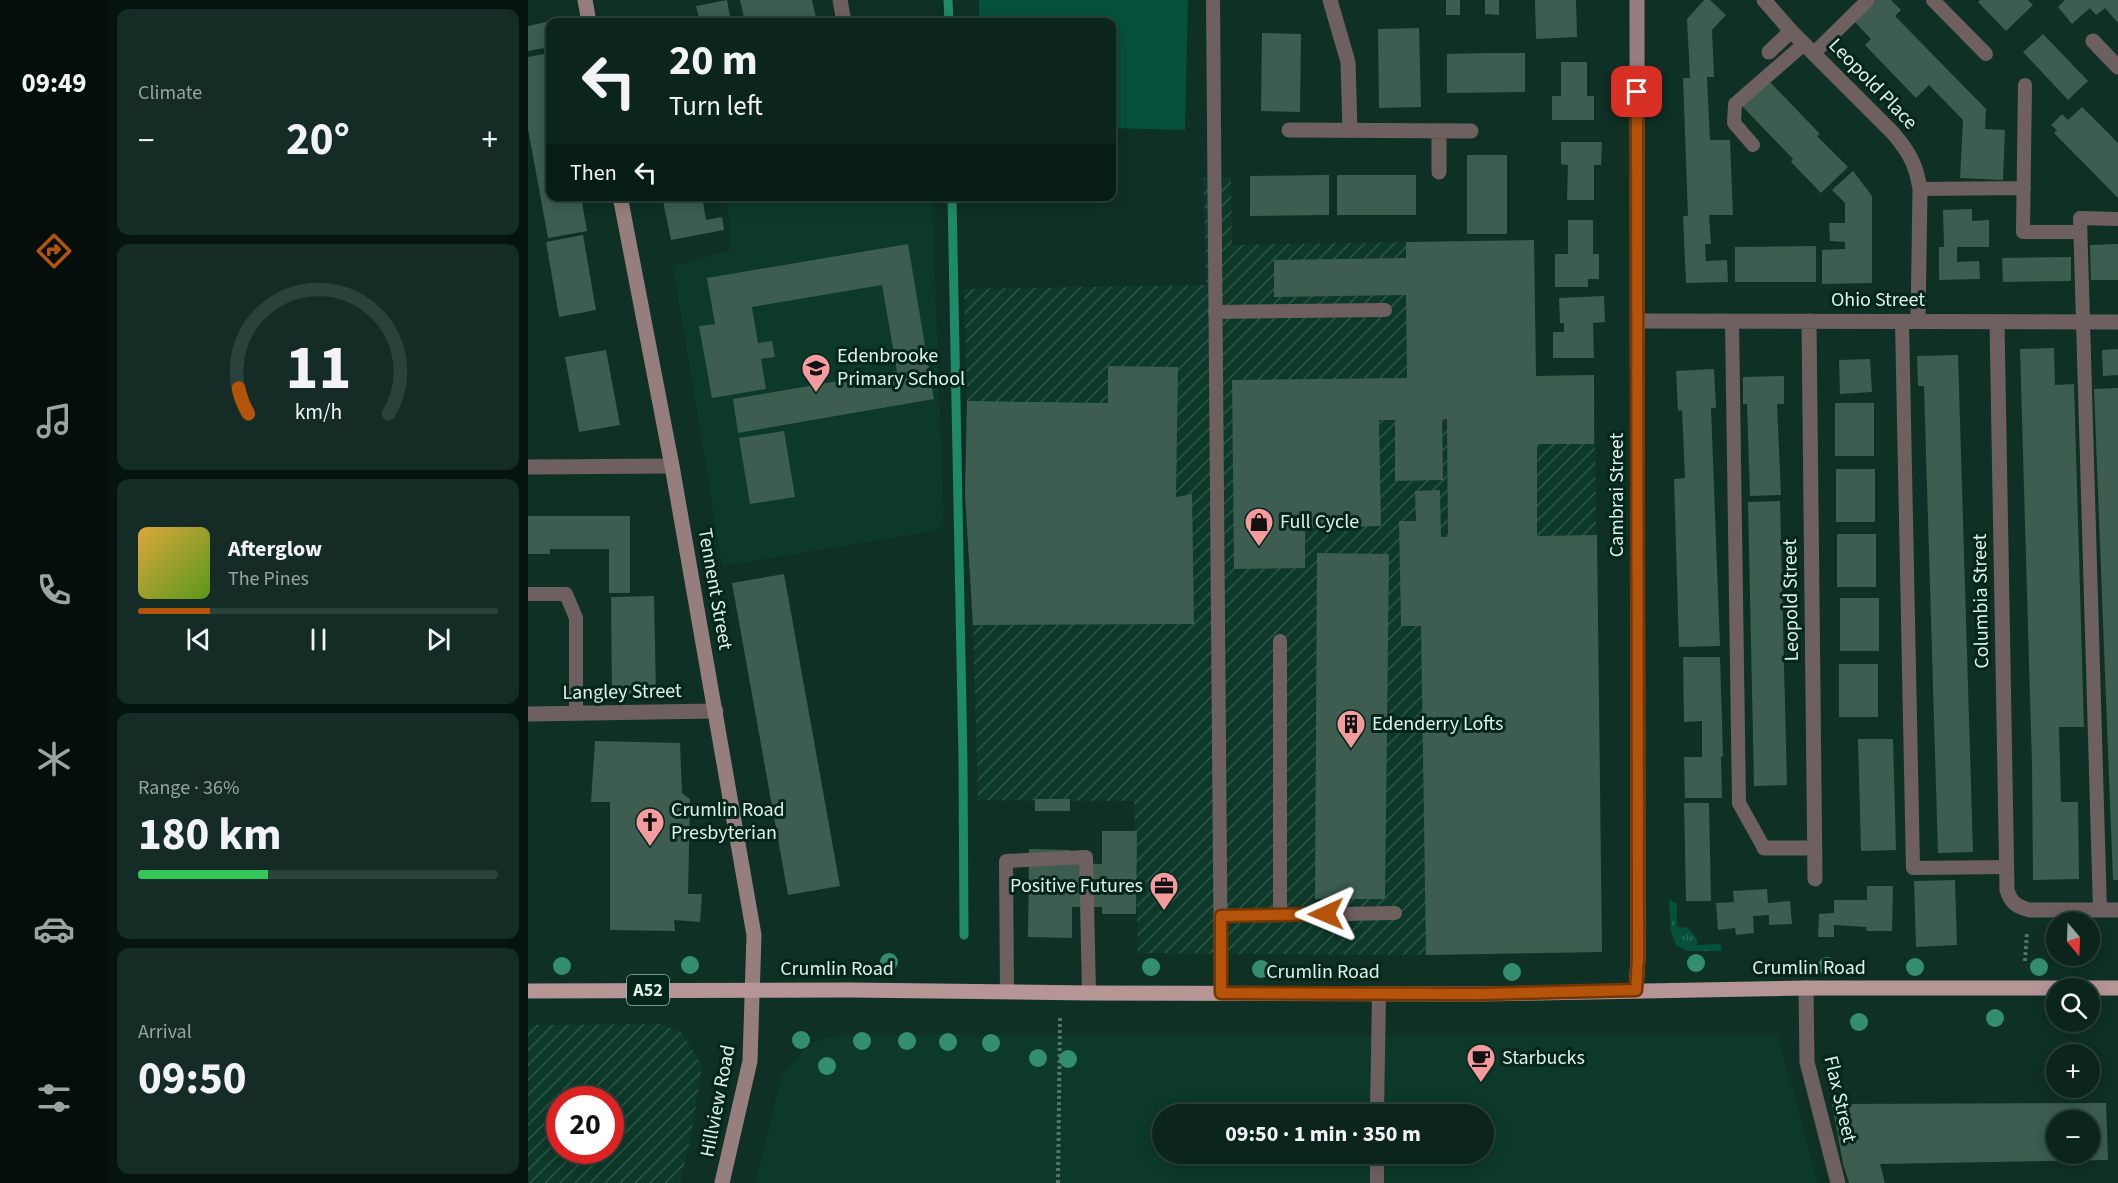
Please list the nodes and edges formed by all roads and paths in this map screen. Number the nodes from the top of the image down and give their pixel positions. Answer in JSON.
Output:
{"nodes":[{"id":1,"x":585,"y":0,"type":"edge"},
{"id":2,"x":840,"y":0,"type":"edge"},
{"id":3,"x":1213,"y":0,"type":"edge"},
{"id":4,"x":1330,"y":0,"type":"edge"},
{"id":5,"x":1637,"y":0,"type":"edge"},
{"id":6,"x":1764,"y":0,"type":"edge"},
{"id":7,"x":1868,"y":0,"type":"edge"},
{"id":8,"x":1933,"y":0,"type":"edge"},
{"id":9,"x":588,"y":18,"type":"edge"},
{"id":10,"x":843,"y":18,"type":"edge"},
{"id":11,"x":1791,"y":31,"type":"junction"},
{"id":12,"x":2093,"y":41,"type":"dead end"},
{"id":13,"x":1809,"y":48,"type":"junction"},
{"id":14,"x":1769,"y":52,"type":"dead end"},
{"id":15,"x":1986,"y":54,"type":"dead end"},
{"id":16,"x":2118,"y":67,"type":"edge"},
{"id":17,"x":2025,"y":85,"type":"dead end"},
{"id":18,"x":1290,"y":130,"type":"dead end"},
{"id":19,"x":1350,"y":130,"type":"junction"},
{"id":20,"x":1439,"y":131,"type":"junction"},
{"id":21,"x":1471,"y":131,"type":"dead end"},
{"id":22,"x":1753,"y":145,"type":"dead end"},
{"id":23,"x":1439,"y":172,"type":"dead end"},
{"id":24,"x":2024,"y":188,"type":"junction"},
{"id":25,"x":1920,"y":189,"type":"junction"},
{"id":26,"x":621,"y":201,"type":"edge"},
{"id":27,"x":2118,"y":219,"type":"edge"},
{"id":28,"x":2080,"y":232,"type":"junction"},
{"id":29,"x":1385,"y":310,"type":"dead end"},
{"id":30,"x":1215,"y":312,"type":"junction"},
{"id":31,"x":1638,"y":321,"type":"junction"},
{"id":32,"x":1732,"y":321,"type":"junction"},
{"id":33,"x":1809,"y":321,"type":"junction"},
{"id":34,"x":1902,"y":321,"type":"junction"},
{"id":35,"x":1918,"y":321,"type":"junction"},
{"id":36,"x":1997,"y":322,"type":"junction"},
{"id":37,"x":2083,"y":322,"type":"junction"},
{"id":38,"x":2118,"y":322,"type":"edge"},
{"id":39,"x":672,"y":466,"type":"junction"},
{"id":40,"x":528,"y":467,"type":"edge"},
{"id":41,"x":528,"y":594,"type":"edge"},
{"id":42,"x":1280,"y":641,"type":"dead end"},
{"id":43,"x":716,"y":711,"type":"junction"},
{"id":44,"x":576,"y":713,"type":"junction"},
{"id":45,"x":528,"y":714,"type":"edge"},
{"id":46,"x":1764,"y":848,"type":"joint"},
{"id":47,"x":1815,"y":848,"type":"junction"},
{"id":48,"x":2007,"y":873,"type":"junction"},
{"id":49,"x":1815,"y":879,"type":"dead end"},
{"id":50,"x":2100,"y":910,"type":"junction"},
{"id":51,"x":2118,"y":910,"type":"edge"},
{"id":52,"x":1395,"y":913,"type":"dead end"},
{"id":53,"x":1280,"y":915,"type":"junction"},
{"id":54,"x":1221,"y":916,"type":"junction"},
{"id":55,"x":2027,"y":924,"type":"dead end"},
{"id":56,"x":2025,"y":961,"type":"dead end"},
{"id":57,"x":1806,"y":988,"type":"junction"},
{"id":58,"x":2118,"y":988,"type":"edge"},
{"id":59,"x":754,"y":990,"type":"junction"},
{"id":60,"x":1636,"y":990,"type":"junction"},
{"id":61,"x":528,"y":991,"type":"edge"},
{"id":62,"x":1007,"y":992,"type":"junction"},
{"id":63,"x":1061,"y":993,"type":"junction"},
{"id":64,"x":1089,"y":993,"type":"junction"},
{"id":65,"x":1221,"y":993,"type":"junction"},
{"id":66,"x":1379,"y":994,"type":"junction"},
{"id":67,"x":1377,"y":1104,"type":"edge"},
{"id":68,"x":1377,"y":1164,"type":"edge"},
{"id":69,"x":722,"y":1183,"type":"edge"},
{"id":70,"x":1058,"y":1183,"type":"edge"},
{"id":71,"x":1377,"y":1183,"type":"edge"},
{"id":72,"x":1838,"y":1183,"type":"edge"}],
"edges":[{"from":1,"to":9,"type":"street"},
{"from":2,"to":10,"type":"street"},
{"from":3,"to":30,"type":"lane"},
{"from":4,"to":19,"type":"street"},
{"from":5,"to":31,"type":"street","name":"Cambrai Street"},
{"from":6,"to":11,"type":"street","name":"Leopold Place"},
{"from":7,"to":13,"type":"lane"},
{"from":8,"to":15,"type":"lane"},
{"from":11,"to":13,"type":"street","name":"Leopold Place"},
{"from":11,"to":14,"type":"street"},
{"from":12,"to":16,"type":"street"},
{"from":13,"to":22,"type":"lane"},
{"from":13,"to":25,"type":"street","name":"Leopold Place"},
{"from":17,"to":24,"type":"lane"},
{"from":18,"to":19,"type":"street"},
{"from":19,"to":20,"type":"street"},
{"from":20,"to":21,"type":"street"},
{"from":20,"to":23,"type":"street"},
{"from":24,"to":25,"type":"lane"},
{"from":24,"to":28,"type":"lane"},
{"from":25,"to":35,"type":"street","name":"Leopold Place"},
{"from":26,"to":39,"type":"street","name":"Tennent Street"},
{"from":27,"to":28,"type":"lane"},
{"from":28,"to":37,"type":"lane"},
{"from":29,"to":30,"type":"lane"},
{"from":30,"to":54,"type":"lane"},
{"from":31,"to":32,"type":"street","name":"Ohio Street"},
{"from":31,"to":60,"type":"street","name":"Cambrai Street"},
{"from":32,"to":33,"type":"street","name":"Ohio Street"},
{"from":32,"to":46,"type":"lane"},
{"from":33,"to":34,"type":"street","name":"Ohio Street"},
{"from":33,"to":47,"type":"street","name":"Leopold Street"},
{"from":34,"to":35,"type":"street","name":"Ohio Street"},
{"from":34,"to":48,"type":"lane"},
{"from":35,"to":36,"type":"street","name":"Ohio Street"},
{"from":36,"to":37,"type":"street","name":"Ohio Street"},
{"from":36,"to":48,"type":"street","name":"Columbia Street"},
{"from":37,"to":38,"type":"street","name":"Ohio Street"},
{"from":37,"to":50,"type":"lane"},
{"from":39,"to":40,"type":"street"},
{"from":39,"to":43,"type":"street","name":"Tennent Street"},
{"from":41,"to":44,"type":"lane"},
{"from":42,"to":53,"type":"lane"},
{"from":43,"to":44,"type":"street","name":"Langley Street"},
{"from":43,"to":59,"type":"street","name":"Tennent Street"},
{"from":44,"to":45,"type":"street","name":"Langley Street"},
{"from":46,"to":47,"type":"street"},
{"from":47,"to":49,"type":"street","name":"Leopold Street"},
{"from":48,"to":50,"type":"street","name":"Columbia Street"},
{"from":50,"to":51,"type":"street","name":"Columbia Street"},
{"from":52,"to":53,"type":"lane"},
{"from":53,"to":54,"type":"lane"},
{"from":54,"to":65,"type":"lane"},
{"from":55,"to":56,"type":"path"},
{"from":57,"to":58,"type":"main road","name":"Crumlin Road","number":"A52"},
{"from":57,"to":60,"type":"main road","name":"Crumlin Road","number":"A52"},
{"from":57,"to":72,"type":"street","name":"Flax Street"},
{"from":59,"to":61,"type":"main road","name":"Crumlin Road","number":"A52"},
{"from":59,"to":62,"type":"main road","name":"Crumlin Road","number":"A52"},
{"from":59,"to":69,"type":"street","name":"Hillview Road"},
{"from":60,"to":66,"type":"main road","name":"Crumlin Road","number":"A52"},
{"from":62,"to":63,"type":"main road","name":"Crumlin Road","number":"A52"},
{"from":62,"to":64,"type":"lane"},
{"from":63,"to":64,"type":"main road","name":"Crumlin Road","number":"A52"},
{"from":63,"to":70,"type":"path"},
{"from":64,"to":65,"type":"main road","name":"Crumlin Road","number":"A52"},
{"from":65,"to":66,"type":"main road","name":"Crumlin Road","number":"A52"},
{"from":66,"to":67,"type":"lane"},
{"from":68,"to":71,"type":"lane"}]}
